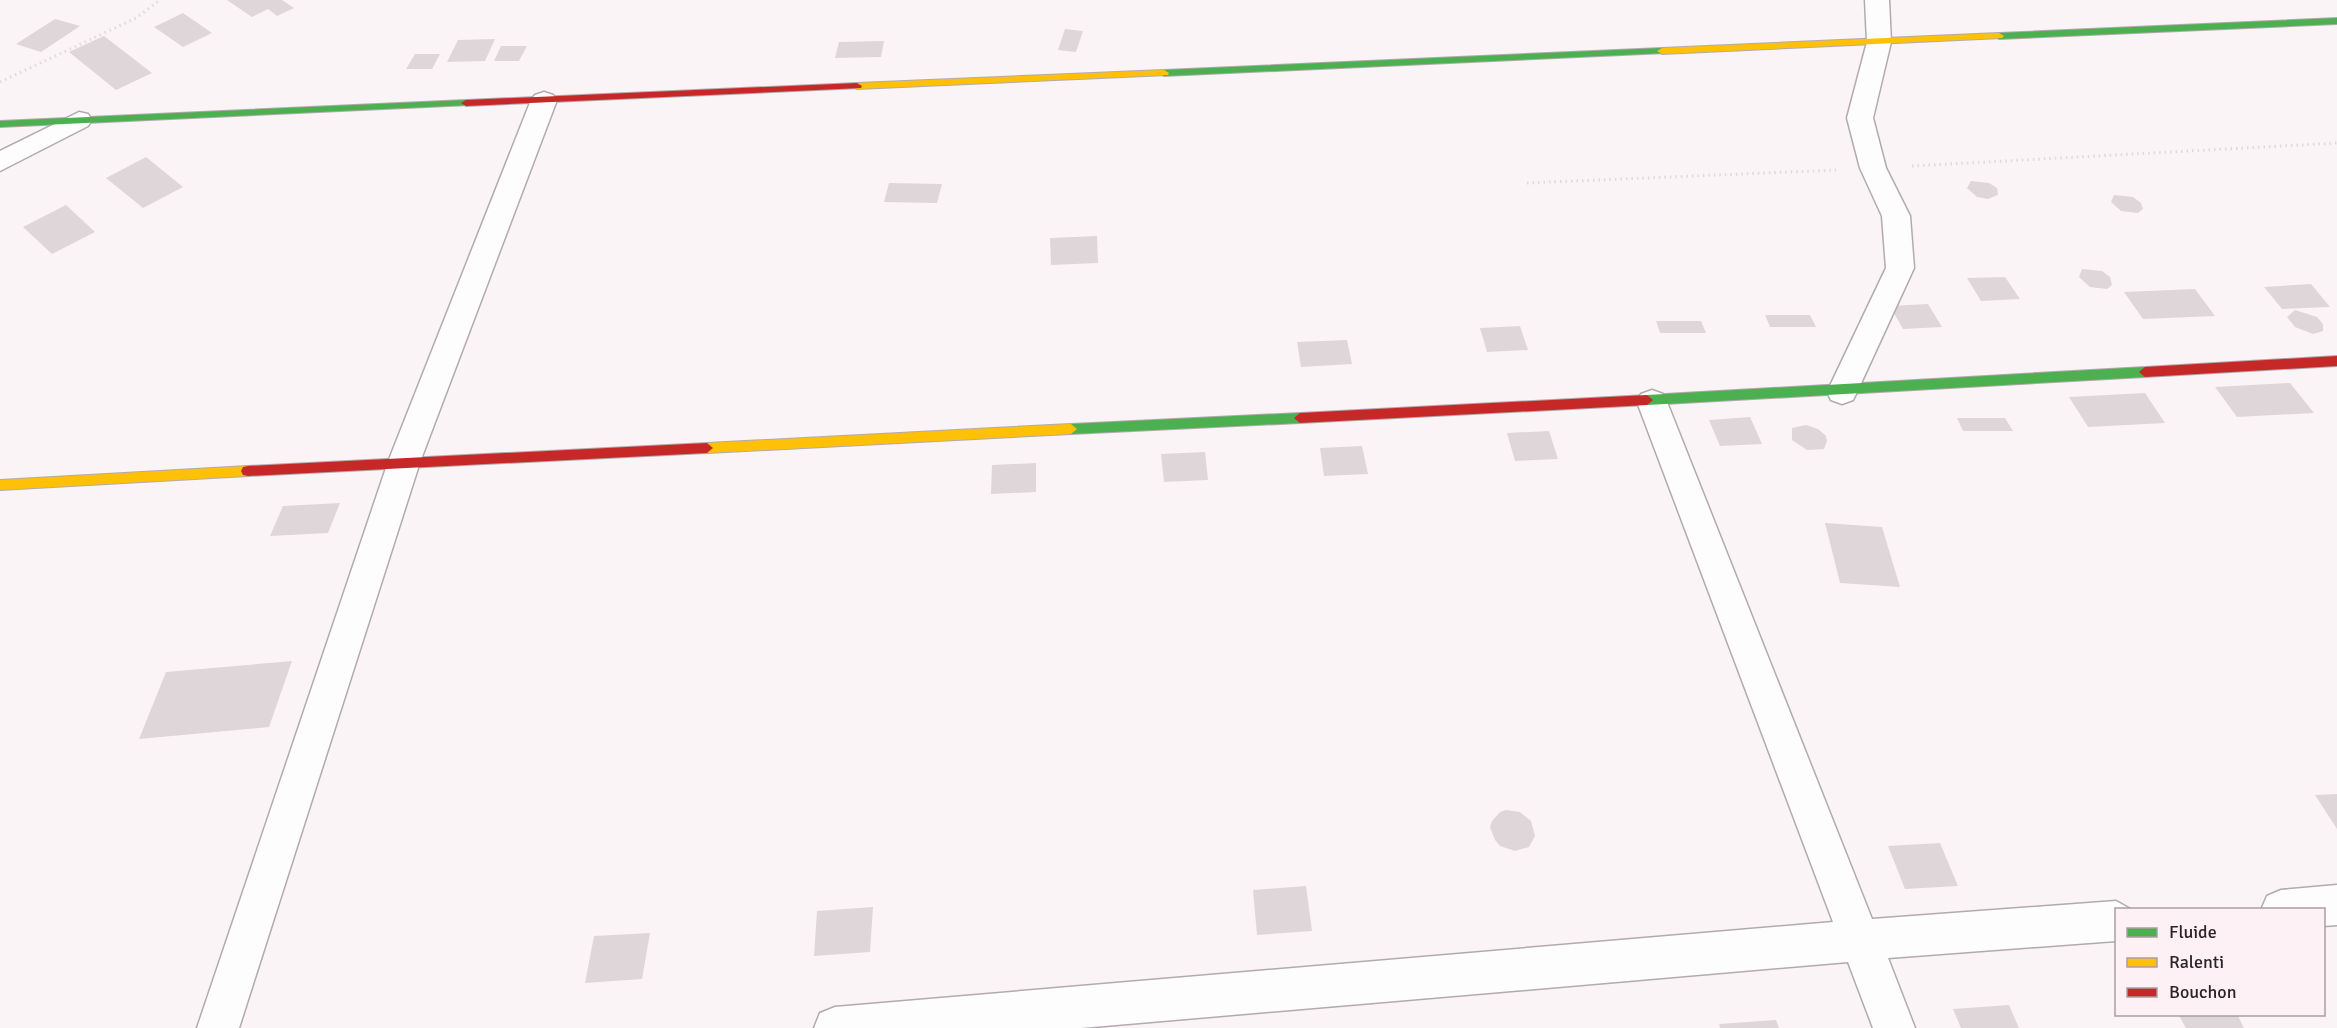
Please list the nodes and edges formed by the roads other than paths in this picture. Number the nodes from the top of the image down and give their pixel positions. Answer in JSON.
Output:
{"nodes":[{"id":1,"x":1877,"y":0,"type":"edge"},
{"id":2,"x":2337,"y":21,"type":"edge"},
{"id":3,"x":1879,"y":42,"type":"junction"},
{"id":4,"x":544,"y":100,"type":"junction"},
{"id":5,"x":79,"y":120,"type":"junction"},
{"id":6,"x":0,"y":124,"type":"edge"},
{"id":7,"x":0,"y":162,"type":"edge"},
{"id":8,"x":2337,"y":361,"type":"edge"},
{"id":9,"x":1842,"y":392,"type":"junction"},
{"id":10,"x":1652,"y":402,"type":"junction"},
{"id":11,"x":404,"y":462,"type":"junction"},
{"id":12,"x":0,"y":485,"type":"edge"},
{"id":13,"x":2337,"y":905,"type":"edge"},
{"id":14,"x":2294,"y":908,"type":"edge"},
{"id":15,"x":2115,"y":921,"type":"edge"},
{"id":16,"x":1859,"y":940,"type":"junction"},
{"id":17,"x":218,"y":1028,"type":"edge"},
{"id":18,"x":835,"y":1028,"type":"edge"},
{"id":19,"x":1894,"y":1028,"type":"edge"}],
"edges":[{"from":1,"to":3,"type":"street"},
{"from":2,"to":3,"type":"street"},
{"from":3,"to":4,"type":"street"},
{"from":3,"to":9,"type":"street"},
{"from":4,"to":5,"type":"street"},
{"from":4,"to":11,"type":"street"},
{"from":5,"to":6,"type":"street"},
{"from":5,"to":7,"type":"street"},
{"from":8,"to":9,"type":"street"},
{"from":9,"to":10,"type":"street"},
{"from":10,"to":11,"type":"street"},
{"from":10,"to":16,"type":"street"},
{"from":11,"to":12,"type":"street"},
{"from":11,"to":17,"type":"street"},
{"from":13,"to":14,"type":"street"},
{"from":15,"to":16,"type":"street"},
{"from":16,"to":18,"type":"street"},
{"from":16,"to":19,"type":"street"}]}
